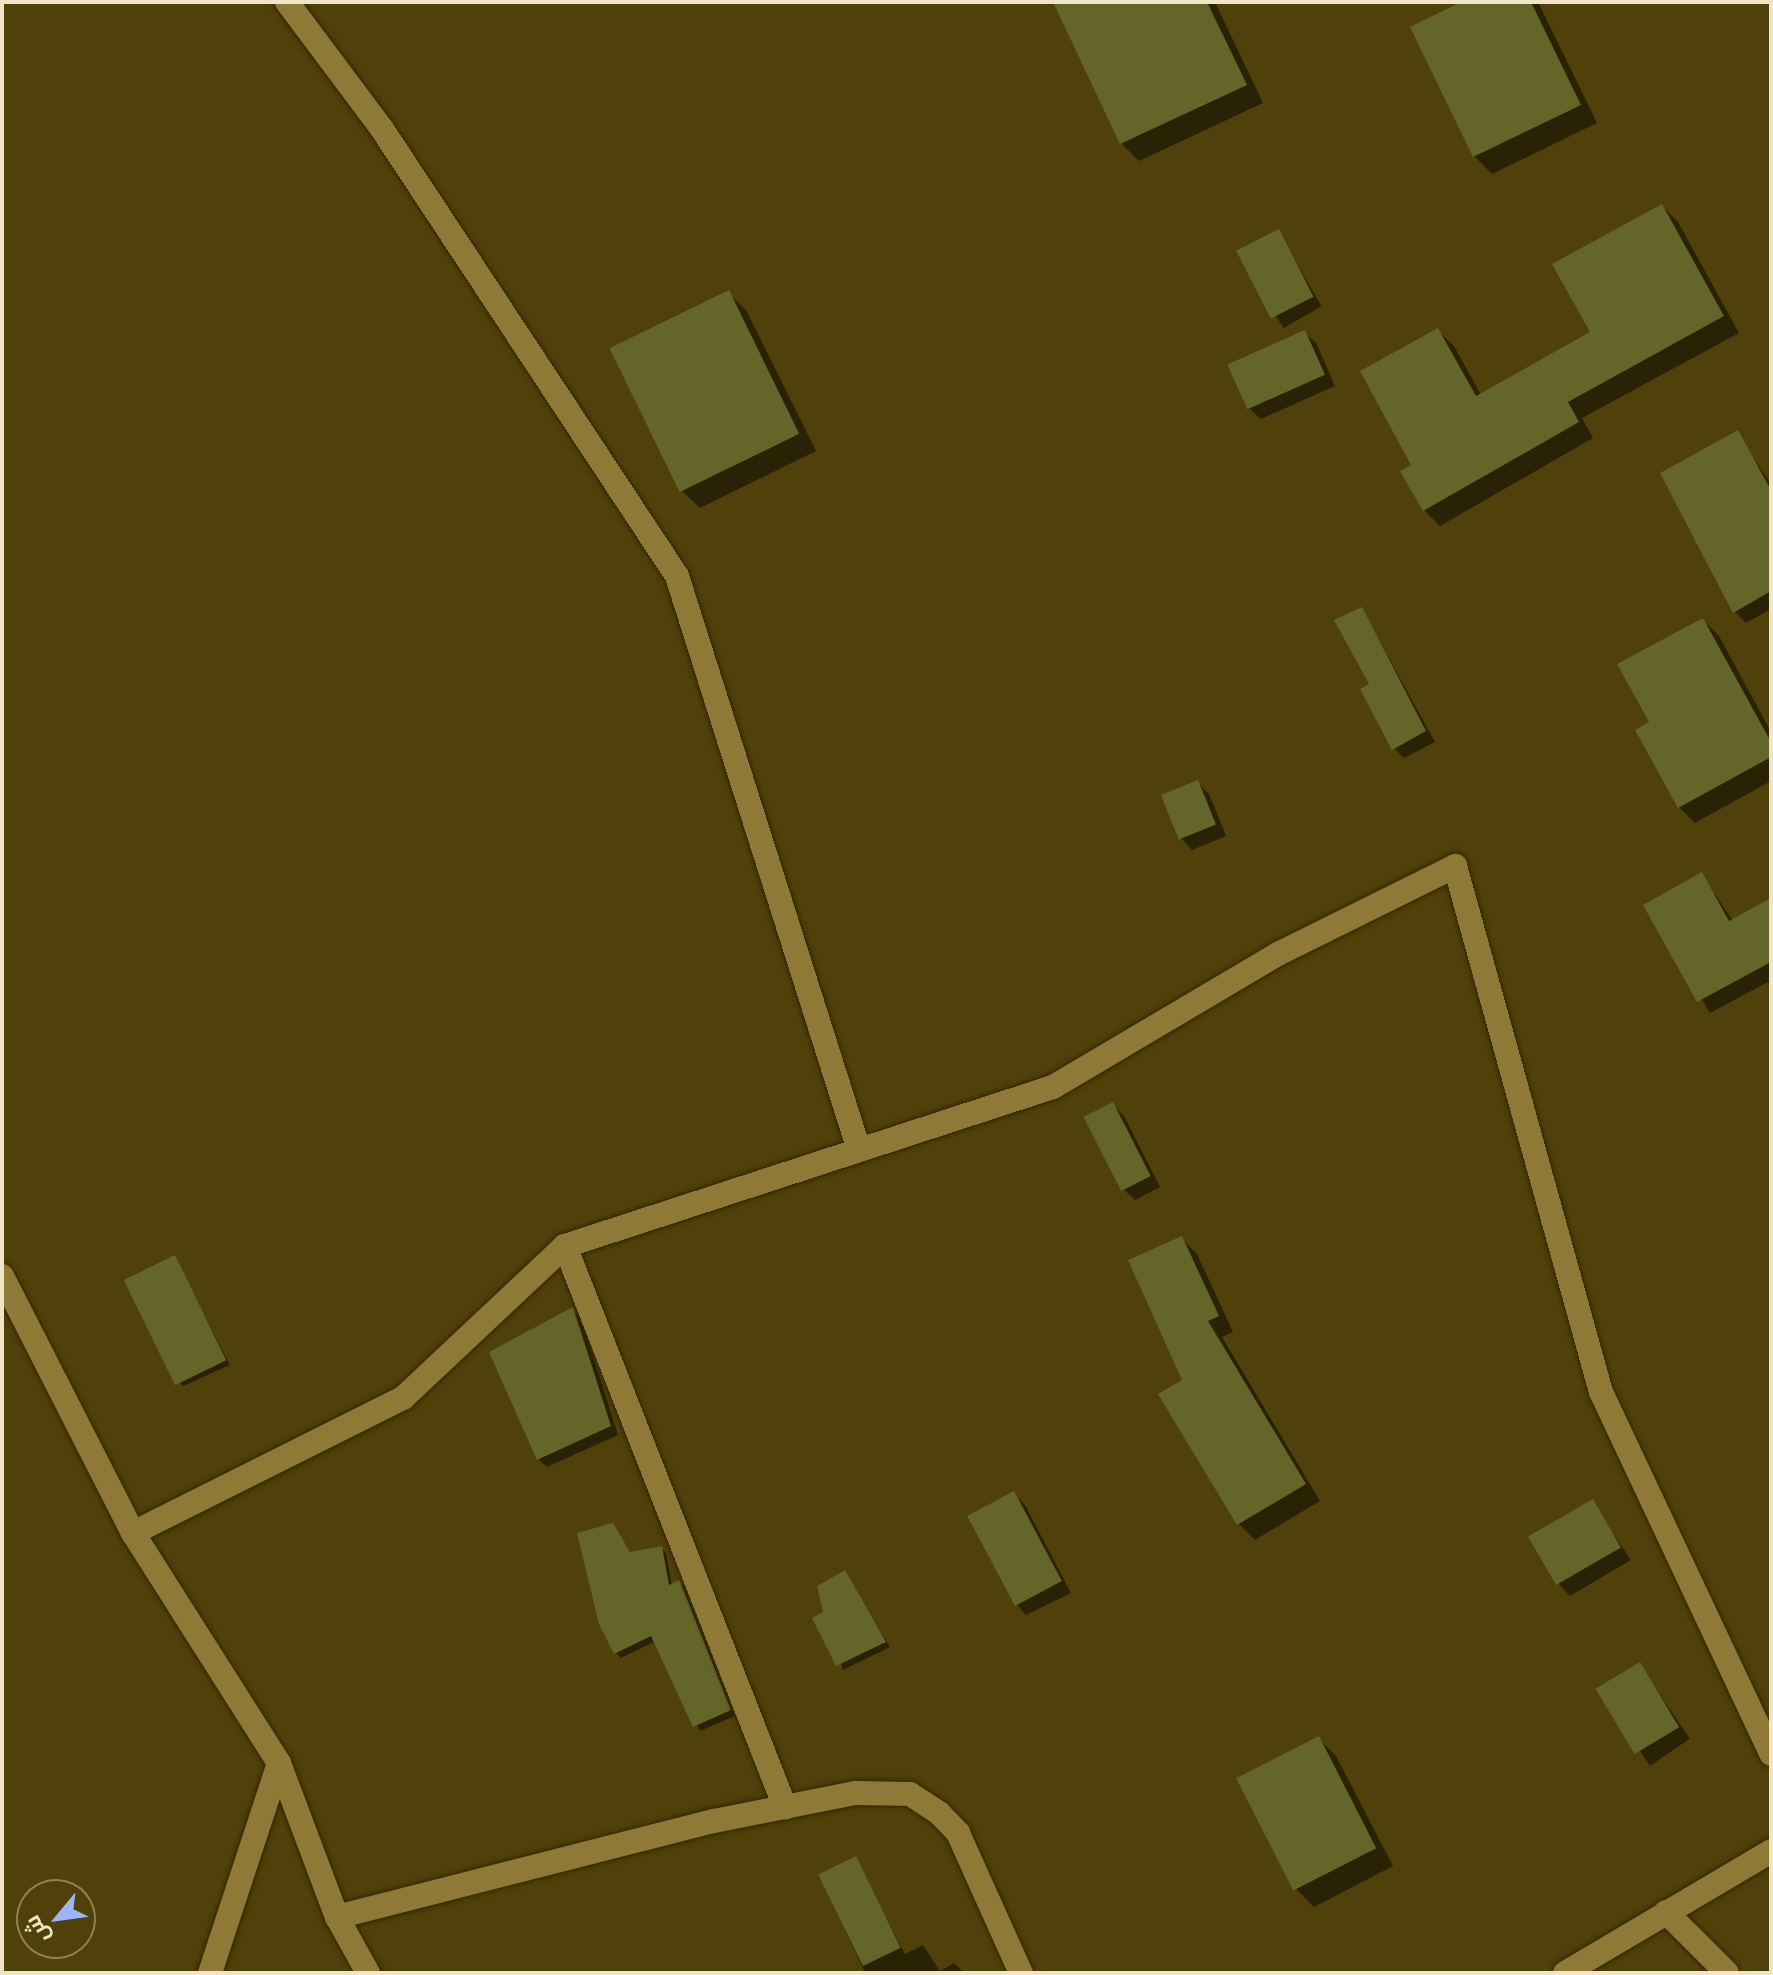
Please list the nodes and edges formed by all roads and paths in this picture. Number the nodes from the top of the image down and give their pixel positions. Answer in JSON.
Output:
{"nodes":[{"id":1,"x":287,"y":2,"type":"edge"},
{"id":2,"x":858,"y":1147,"type":"junction"},
{"id":3,"x":565,"y":1246,"type":"junction"},
{"id":4,"x":2,"y":1276,"type":"edge"},
{"id":5,"x":133,"y":1533,"type":"junction"},
{"id":6,"x":1771,"y":1754,"type":"edge"},
{"id":7,"x":279,"y":1763,"type":"junction"},
{"id":8,"x":785,"y":1807,"type":"junction"},
{"id":9,"x":1771,"y":1851,"type":"edge"},
{"id":10,"x":1666,"y":1912,"type":"junction"},
{"id":11,"x":337,"y":1917,"type":"junction"},
{"id":12,"x":210,"y":1973,"type":"edge"},
{"id":13,"x":368,"y":1973,"type":"edge"},
{"id":14,"x":1021,"y":1973,"type":"edge"},
{"id":15,"x":1565,"y":1973,"type":"edge"},
{"id":16,"x":1727,"y":1973,"type":"edge"}],
"edges":[{"from":1,"to":2,"type":"street"},
{"from":2,"to":3,"type":"street"},
{"from":2,"to":6,"type":"street"},
{"from":3,"to":5,"type":"street"},
{"from":3,"to":8,"type":"street"},
{"from":4,"to":5,"type":"street"},
{"from":5,"to":7,"type":"street"},
{"from":7,"to":11,"type":"street"},
{"from":7,"to":12,"type":"street"},
{"from":8,"to":11,"type":"street"},
{"from":8,"to":14,"type":"street"},
{"from":9,"to":10,"type":"street"},
{"from":10,"to":15,"type":"street"},
{"from":10,"to":16,"type":"street"},
{"from":11,"to":13,"type":"street"}]}
